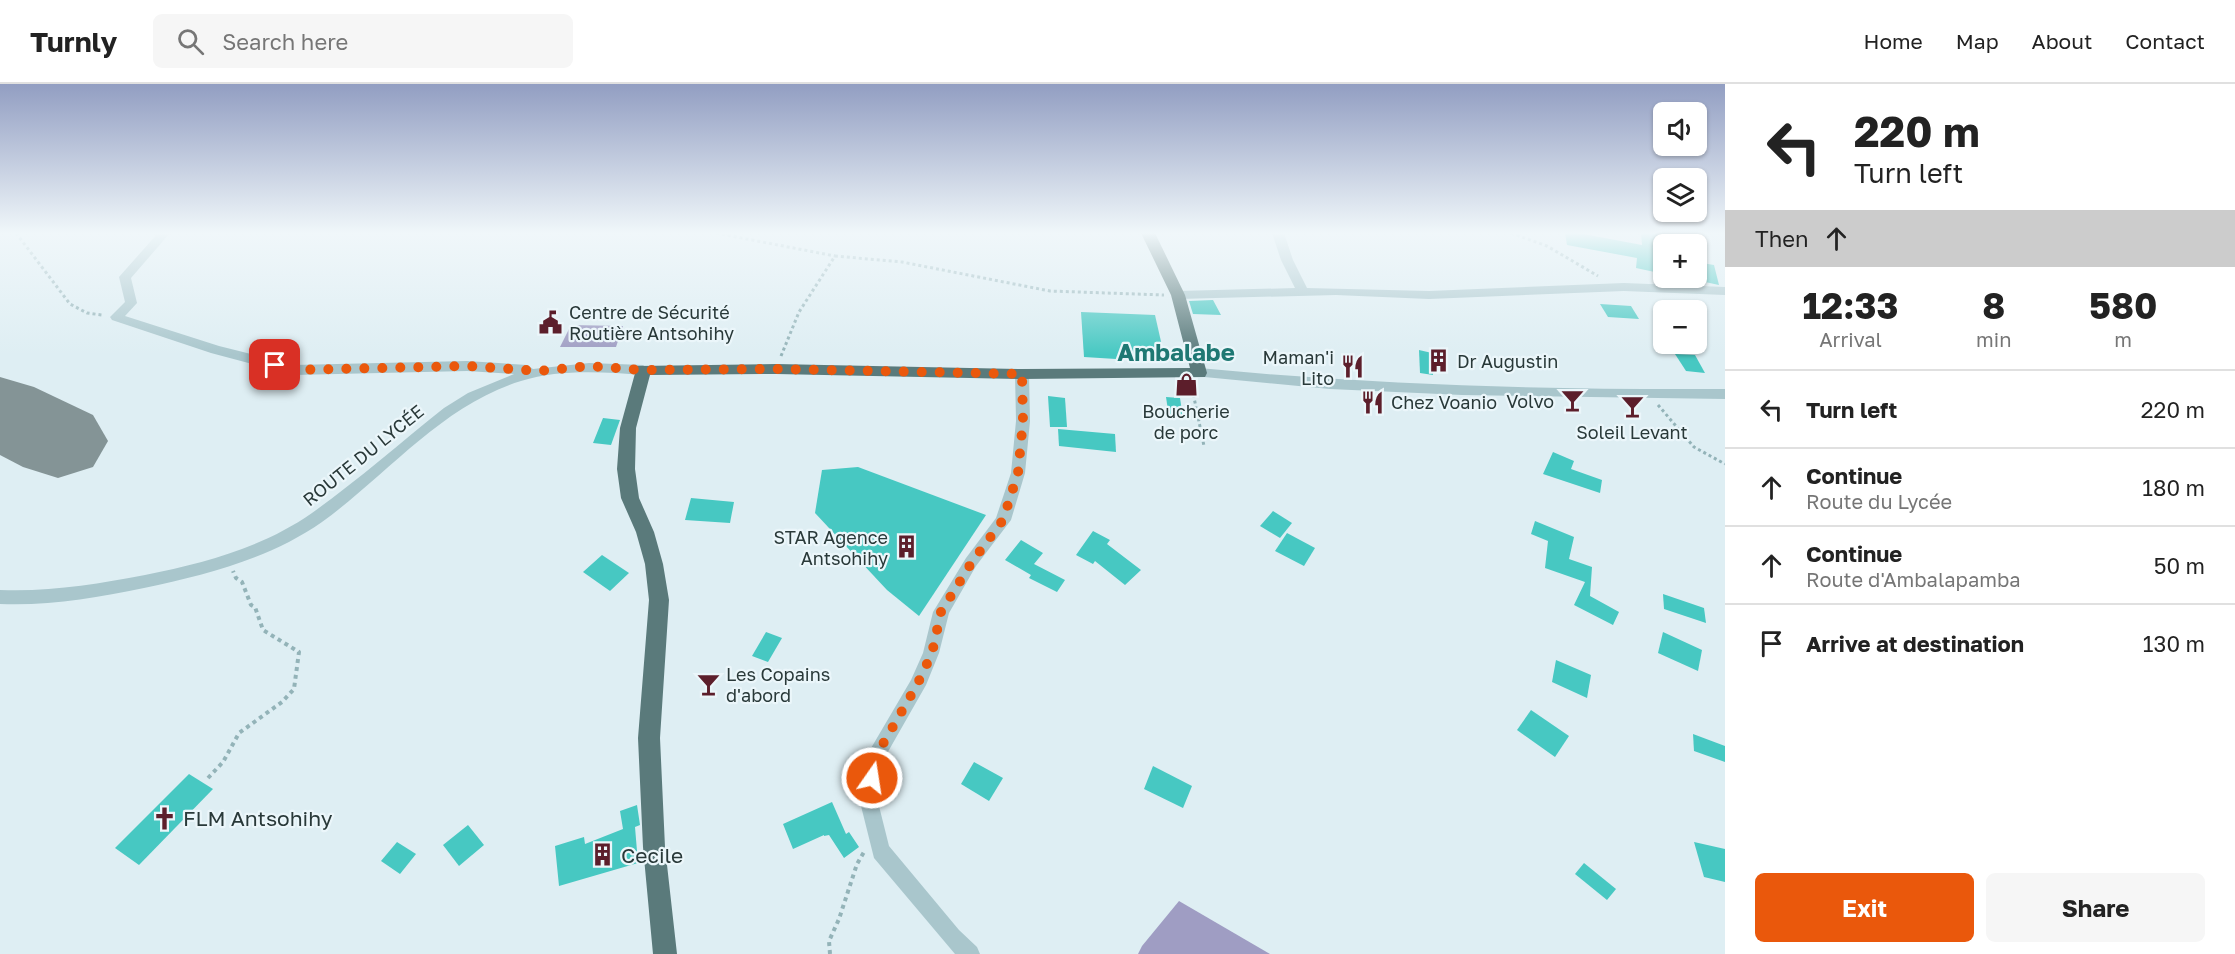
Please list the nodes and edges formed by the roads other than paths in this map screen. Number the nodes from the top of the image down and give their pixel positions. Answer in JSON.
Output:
{"nodes":[{"id":1,"x":128,"y":274,"type":"edge"},
{"id":2,"x":1167,"y":274,"type":"edge"},
{"id":3,"x":1294,"y":274,"type":"edge"},
{"id":4,"x":1725,"y":291,"type":"edge"},
{"id":5,"x":1303,"y":293,"type":"junction"},
{"id":6,"x":1178,"y":296,"type":"junction"},
{"id":7,"x":642,"y":370,"type":"junction"},
{"id":8,"x":539,"y":371,"type":"junction"},
{"id":9,"x":1194,"y":373,"type":"junction"},
{"id":10,"x":1022,"y":374,"type":"junction"},
{"id":11,"x":1725,"y":394,"type":"edge"},
{"id":12,"x":0,"y":597,"type":"edge"},
{"id":13,"x":665,"y":954,"type":"edge"},
{"id":14,"x":970,"y":954,"type":"edge"}],
"edges":[{"from":1,"to":8,"type":"street"},
{"from":2,"to":6,"type":"main road"},
{"from":3,"to":5,"type":"street"},
{"from":4,"to":5,"type":"street"},
{"from":5,"to":6,"type":"street"},
{"from":6,"to":9,"type":"main road"},
{"from":7,"to":8,"type":"street","name":"ROUTE DU LYCÉE"},
{"from":7,"to":10,"type":"main road"},
{"from":7,"to":13,"type":"main road"},
{"from":8,"to":12,"type":"street","name":"ROUTE DU LYCÉE"},
{"from":9,"to":10,"type":"main road"},
{"from":9,"to":11,"type":"street"},
{"from":10,"to":14,"type":"street"}]}
